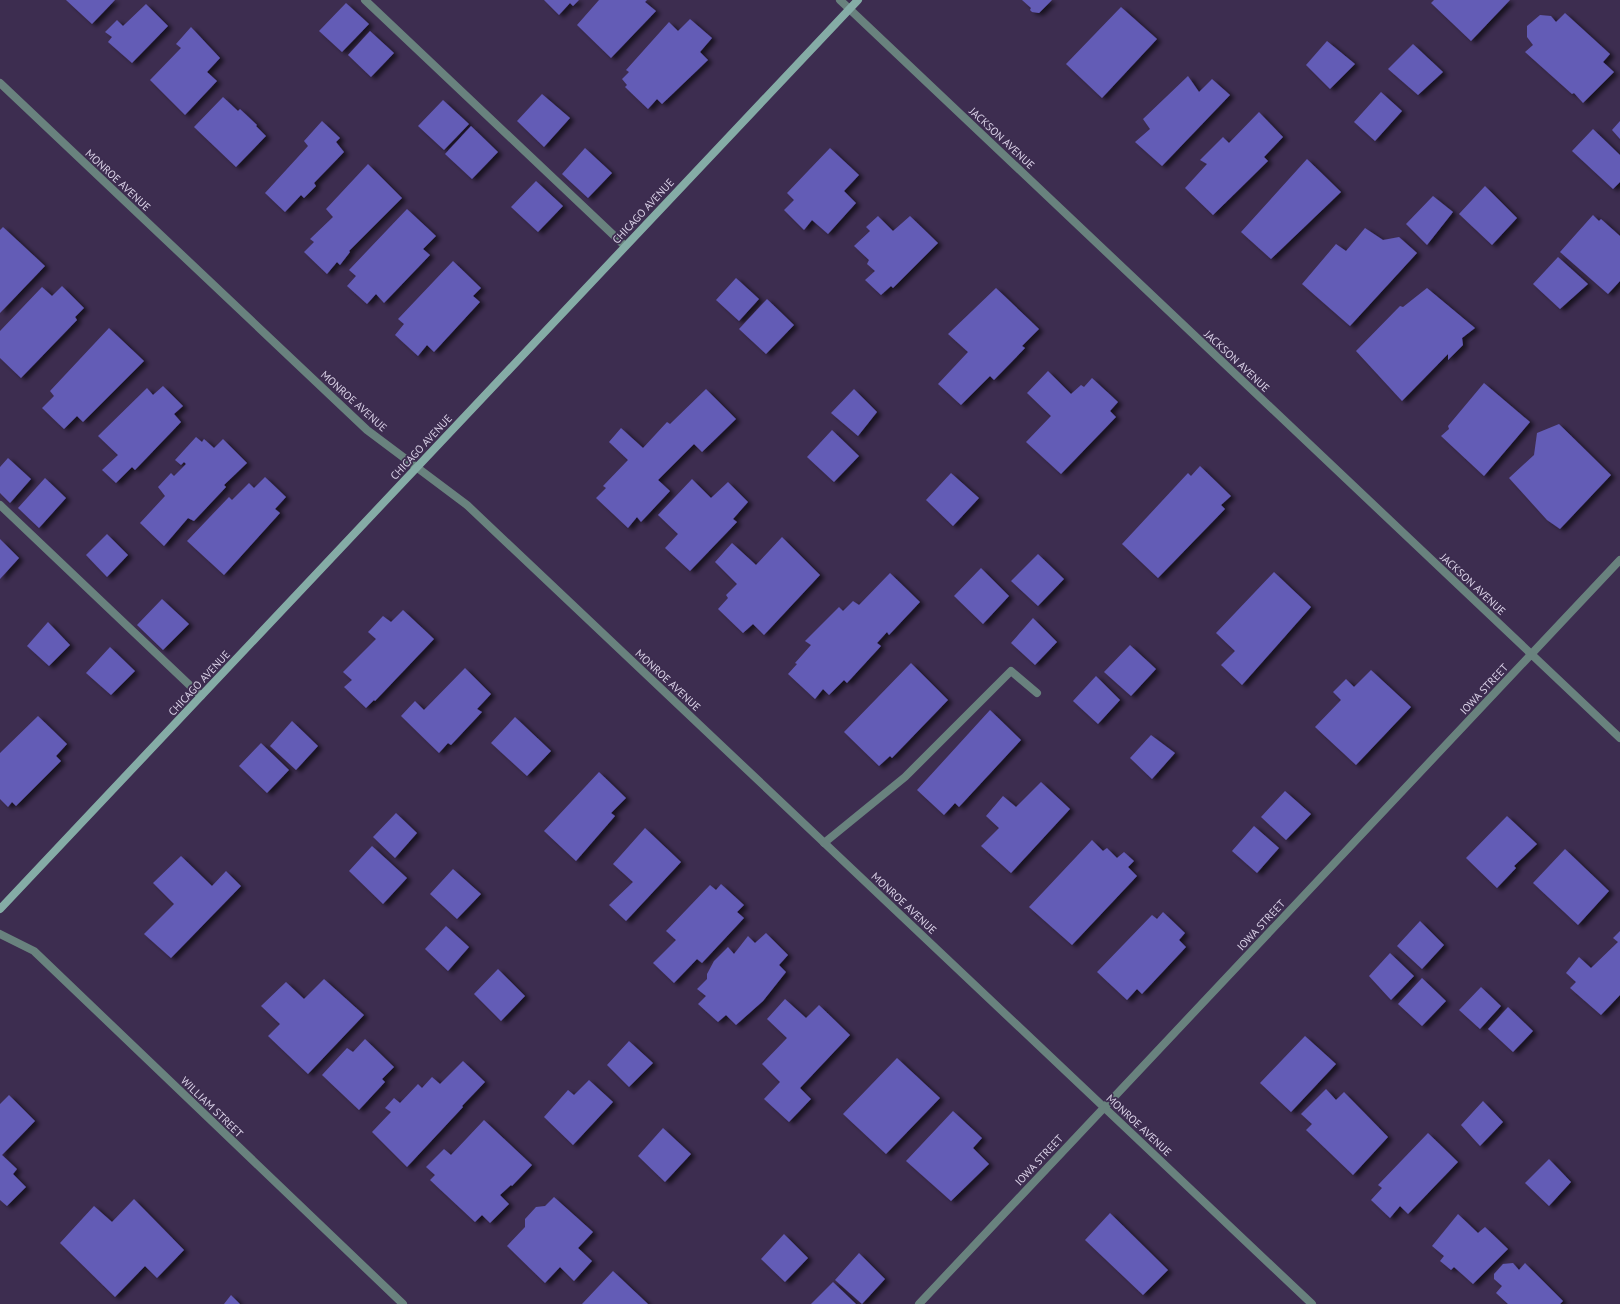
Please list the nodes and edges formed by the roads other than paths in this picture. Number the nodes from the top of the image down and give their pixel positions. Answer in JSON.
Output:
{"nodes":[{"id":1,"x":365,"y":0,"type":"edge"},
{"id":2,"x":840,"y":0,"type":"edge"},
{"id":3,"x":858,"y":0,"type":"edge"},
{"id":4,"x":849,"y":9,"type":"junction"},
{"id":5,"x":0,"y":84,"type":"edge"},
{"id":6,"x":625,"y":246,"type":"junction"},
{"id":7,"x":417,"y":467,"type":"junction"},
{"id":8,"x":0,"y":506,"type":"edge"},
{"id":9,"x":1620,"y":560,"type":"edge"},
{"id":10,"x":1532,"y":654,"type":"junction"},
{"id":11,"x":1037,"y":692,"type":"dead end"},
{"id":12,"x":201,"y":696,"type":"junction"},
{"id":13,"x":1620,"y":738,"type":"edge"},
{"id":14,"x":824,"y":843,"type":"junction"},
{"id":15,"x":0,"y":909,"type":"edge"},
{"id":16,"x":0,"y":934,"type":"edge"},
{"id":17,"x":1104,"y":1108,"type":"junction"},
{"id":18,"x":403,"y":1304,"type":"edge"},
{"id":19,"x":919,"y":1304,"type":"edge"},
{"id":20,"x":1312,"y":1304,"type":"edge"}],
"edges":[{"from":1,"to":6,"type":"street"},
{"from":2,"to":4,"type":"street","name":"JACKSON AVENUE"},
{"from":3,"to":4,"type":"main road","name":"CHICAGO AVENUE"},
{"from":4,"to":6,"type":"main road","name":"CHICAGO AVENUE"},
{"from":4,"to":10,"type":"street","name":"JACKSON AVENUE"},
{"from":5,"to":7,"type":"street","name":"MONROE AVENUE"},
{"from":6,"to":7,"type":"main road","name":"CHICAGO AVENUE"},
{"from":7,"to":12,"type":"main road","name":"CHICAGO AVENUE"},
{"from":7,"to":14,"type":"street","name":"MONROE AVENUE"},
{"from":8,"to":12,"type":"street"},
{"from":9,"to":10,"type":"street","name":"IOWA STREET"},
{"from":10,"to":13,"type":"street","name":"JACKSON AVENUE"},
{"from":10,"to":17,"type":"street","name":"IOWA STREET"},
{"from":11,"to":14,"type":"street"},
{"from":12,"to":15,"type":"main road","name":"CHICAGO AVENUE"},
{"from":14,"to":17,"type":"street","name":"MONROE AVENUE"},
{"from":16,"to":18,"type":"street","name":"WILLIAM STREET"},
{"from":17,"to":19,"type":"street","name":"IOWA STREET"},
{"from":17,"to":20,"type":"street","name":"MONROE AVENUE"}]}
